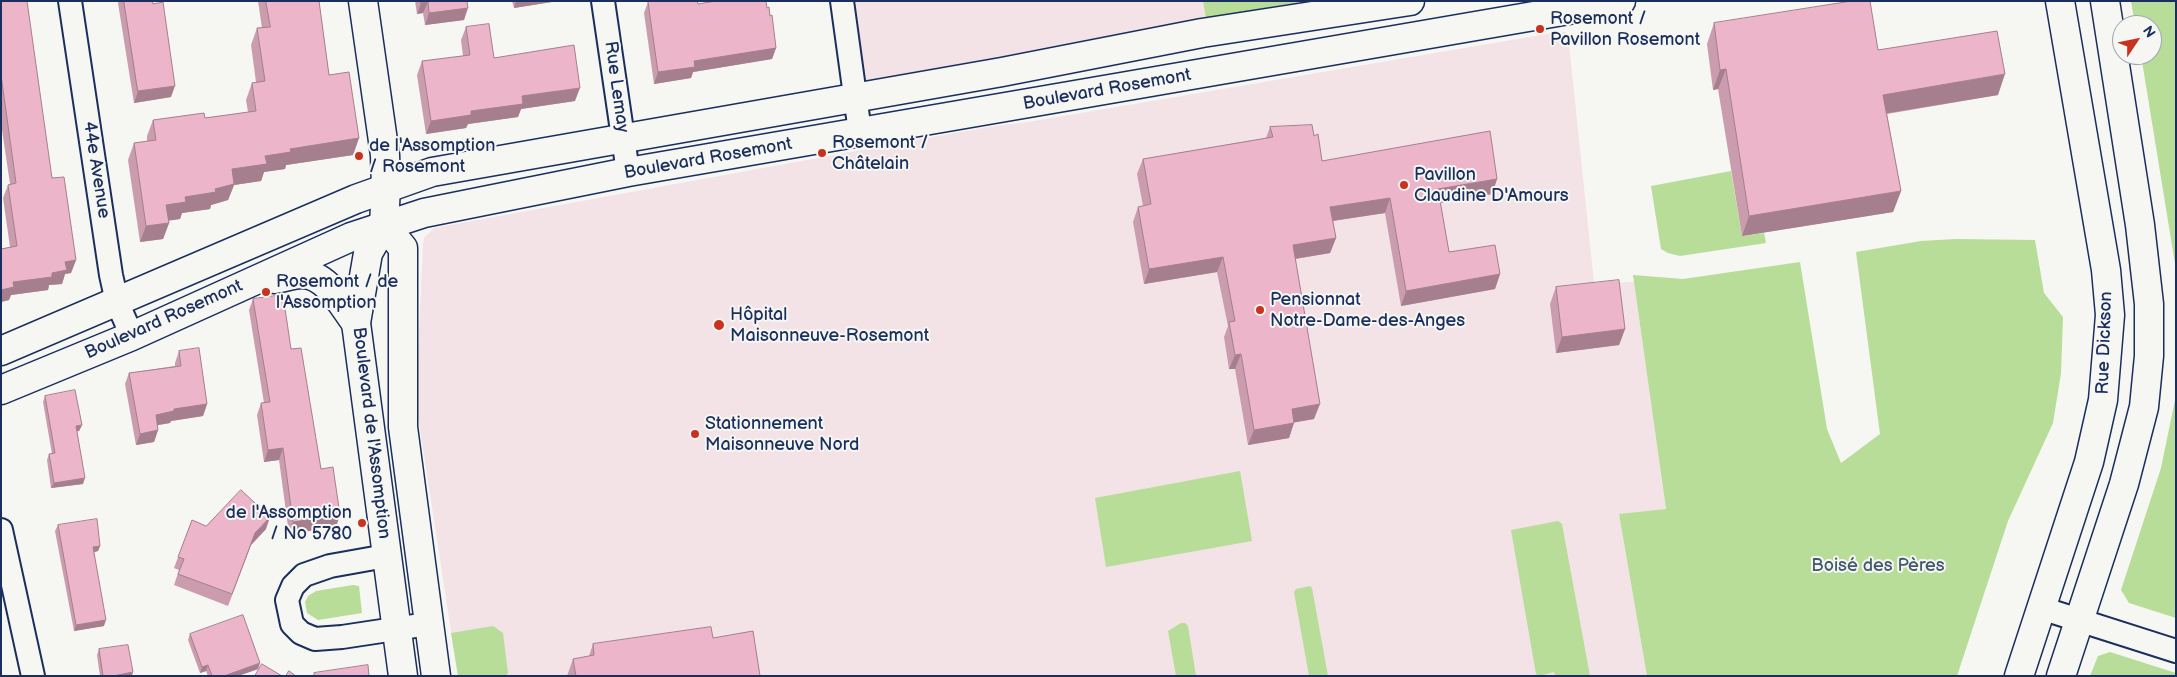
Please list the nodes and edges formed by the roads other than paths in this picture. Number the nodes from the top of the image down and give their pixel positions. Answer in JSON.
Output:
{"nodes":[{"id":1,"x":70,"y":1,"type":"edge"},
{"id":2,"x":363,"y":1,"type":"edge"},
{"id":3,"x":603,"y":1,"type":"edge"},
{"id":4,"x":842,"y":1,"type":"edge"},
{"id":5,"x":1410,"y":1,"type":"edge"},
{"id":6,"x":1621,"y":1,"type":"edge"},
{"id":7,"x":2060,"y":1,"type":"edge"},
{"id":8,"x":2106,"y":1,"type":"edge"},
{"id":9,"x":856,"y":97,"type":"junction"},
{"id":10,"x":860,"y":132,"type":"junction"},
{"id":11,"x":623,"y":138,"type":"junction"},
{"id":12,"x":628,"y":172,"type":"junction"},
{"id":13,"x":386,"y":187,"type":"junction"},
{"id":14,"x":384,"y":225,"type":"junction"},
{"id":15,"x":243,"y":286,"type":"junction"},
{"id":16,"x":118,"y":302,"type":"junction"},
{"id":17,"x":356,"y":323,"type":"junction"},
{"id":18,"x":132,"y":336,"type":"junction"},
{"id":19,"x":1,"y":351,"type":"edge"},
{"id":20,"x":1,"y":390,"type":"edge"},
{"id":21,"x":1,"y":530,"type":"edge"},
{"id":22,"x":386,"y":556,"type":"junction"},
{"id":23,"x":2041,"y":608,"type":"junction"},
{"id":24,"x":2080,"y":620,"type":"junction"},
{"id":25,"x":428,"y":624,"type":"junction"},
{"id":26,"x":397,"y":628,"type":"junction"},
{"id":27,"x":2176,"y":651,"type":"edge"},
{"id":28,"x":33,"y":676,"type":"edge"},
{"id":29,"x":403,"y":676,"type":"edge"},
{"id":30,"x":436,"y":676,"type":"edge"},
{"id":31,"x":2019,"y":676,"type":"edge"},
{"id":32,"x":2061,"y":676,"type":"edge"}],
"edges":[{"from":1,"to":16,"type":"street","name":"44e Avenue"},
{"from":2,"to":13,"type":"main road","name":"Boulevard de l'Assomption"},
{"from":3,"to":11,"type":"street","name":"Rue Lemay"},
{"from":4,"to":9,"type":"street"},
{"from":5,"to":9,"type":"main road","name":"Boulevard Rosemont"},
{"from":6,"to":10,"type":"main road","name":"Boulevard Rosemont"},
{"from":7,"to":23,"type":"main road","name":"Rue Dickson"},
{"from":8,"to":24,"type":"main road"},
{"from":9,"to":10,"type":"street"},
{"from":9,"to":11,"type":"main road","name":"Boulevard Rosemont"},
{"from":10,"to":12,"type":"main road","name":"Boulevard Rosemont"},
{"from":11,"to":12,"type":"street","name":"Rue Lemay"},
{"from":11,"to":13,"type":"main road","name":"Boulevard Rosemont"},
{"from":12,"to":14,"type":"main road","name":"Boulevard Rosemont"},
{"from":13,"to":14,"type":"main road","name":"Boulevard de l'Assomption"},
{"from":13,"to":16,"type":"main road","name":"Boulevard Rosemont"},
{"from":14,"to":15,"type":"main road","name":"Boulevard Rosemont"},
{"from":14,"to":17,"type":"main road","name":"Boulevard de l'Assomption"},
{"from":14,"to":25,"type":"main road","name":"Boulevard de l'Assomption"},
{"from":15,"to":17,"type":"main road"},
{"from":15,"to":18,"type":"main road","name":"Boulevard Rosemont"},
{"from":16,"to":18,"type":"street","name":"44e Avenue"},
{"from":16,"to":19,"type":"main road","name":"Boulevard Rosemont"},
{"from":17,"to":22,"type":"main road","name":"Boulevard de l'Assomption"},
{"from":18,"to":20,"type":"main road","name":"Boulevard Rosemont"},
{"from":21,"to":28,"type":"street"},
{"from":22,"to":26,"type":"main road","name":"Boulevard de l'Assomption"},
{"from":22,"to":26,"type":"street","name":"Boulevard de l'Assomption"},
{"from":23,"to":24,"type":"street"},
{"from":23,"to":31,"type":"main road","name":"Rue Dickson"},
{"from":24,"to":27,"type":"street"},
{"from":24,"to":32,"type":"main road"},
{"from":25,"to":26,"type":"street","name":"Boulevard de l'Assomption"},
{"from":25,"to":30,"type":"main road","name":"Boulevard de l'Assomption"},
{"from":26,"to":29,"type":"main road","name":"Boulevard de l'Assomption"}]}
